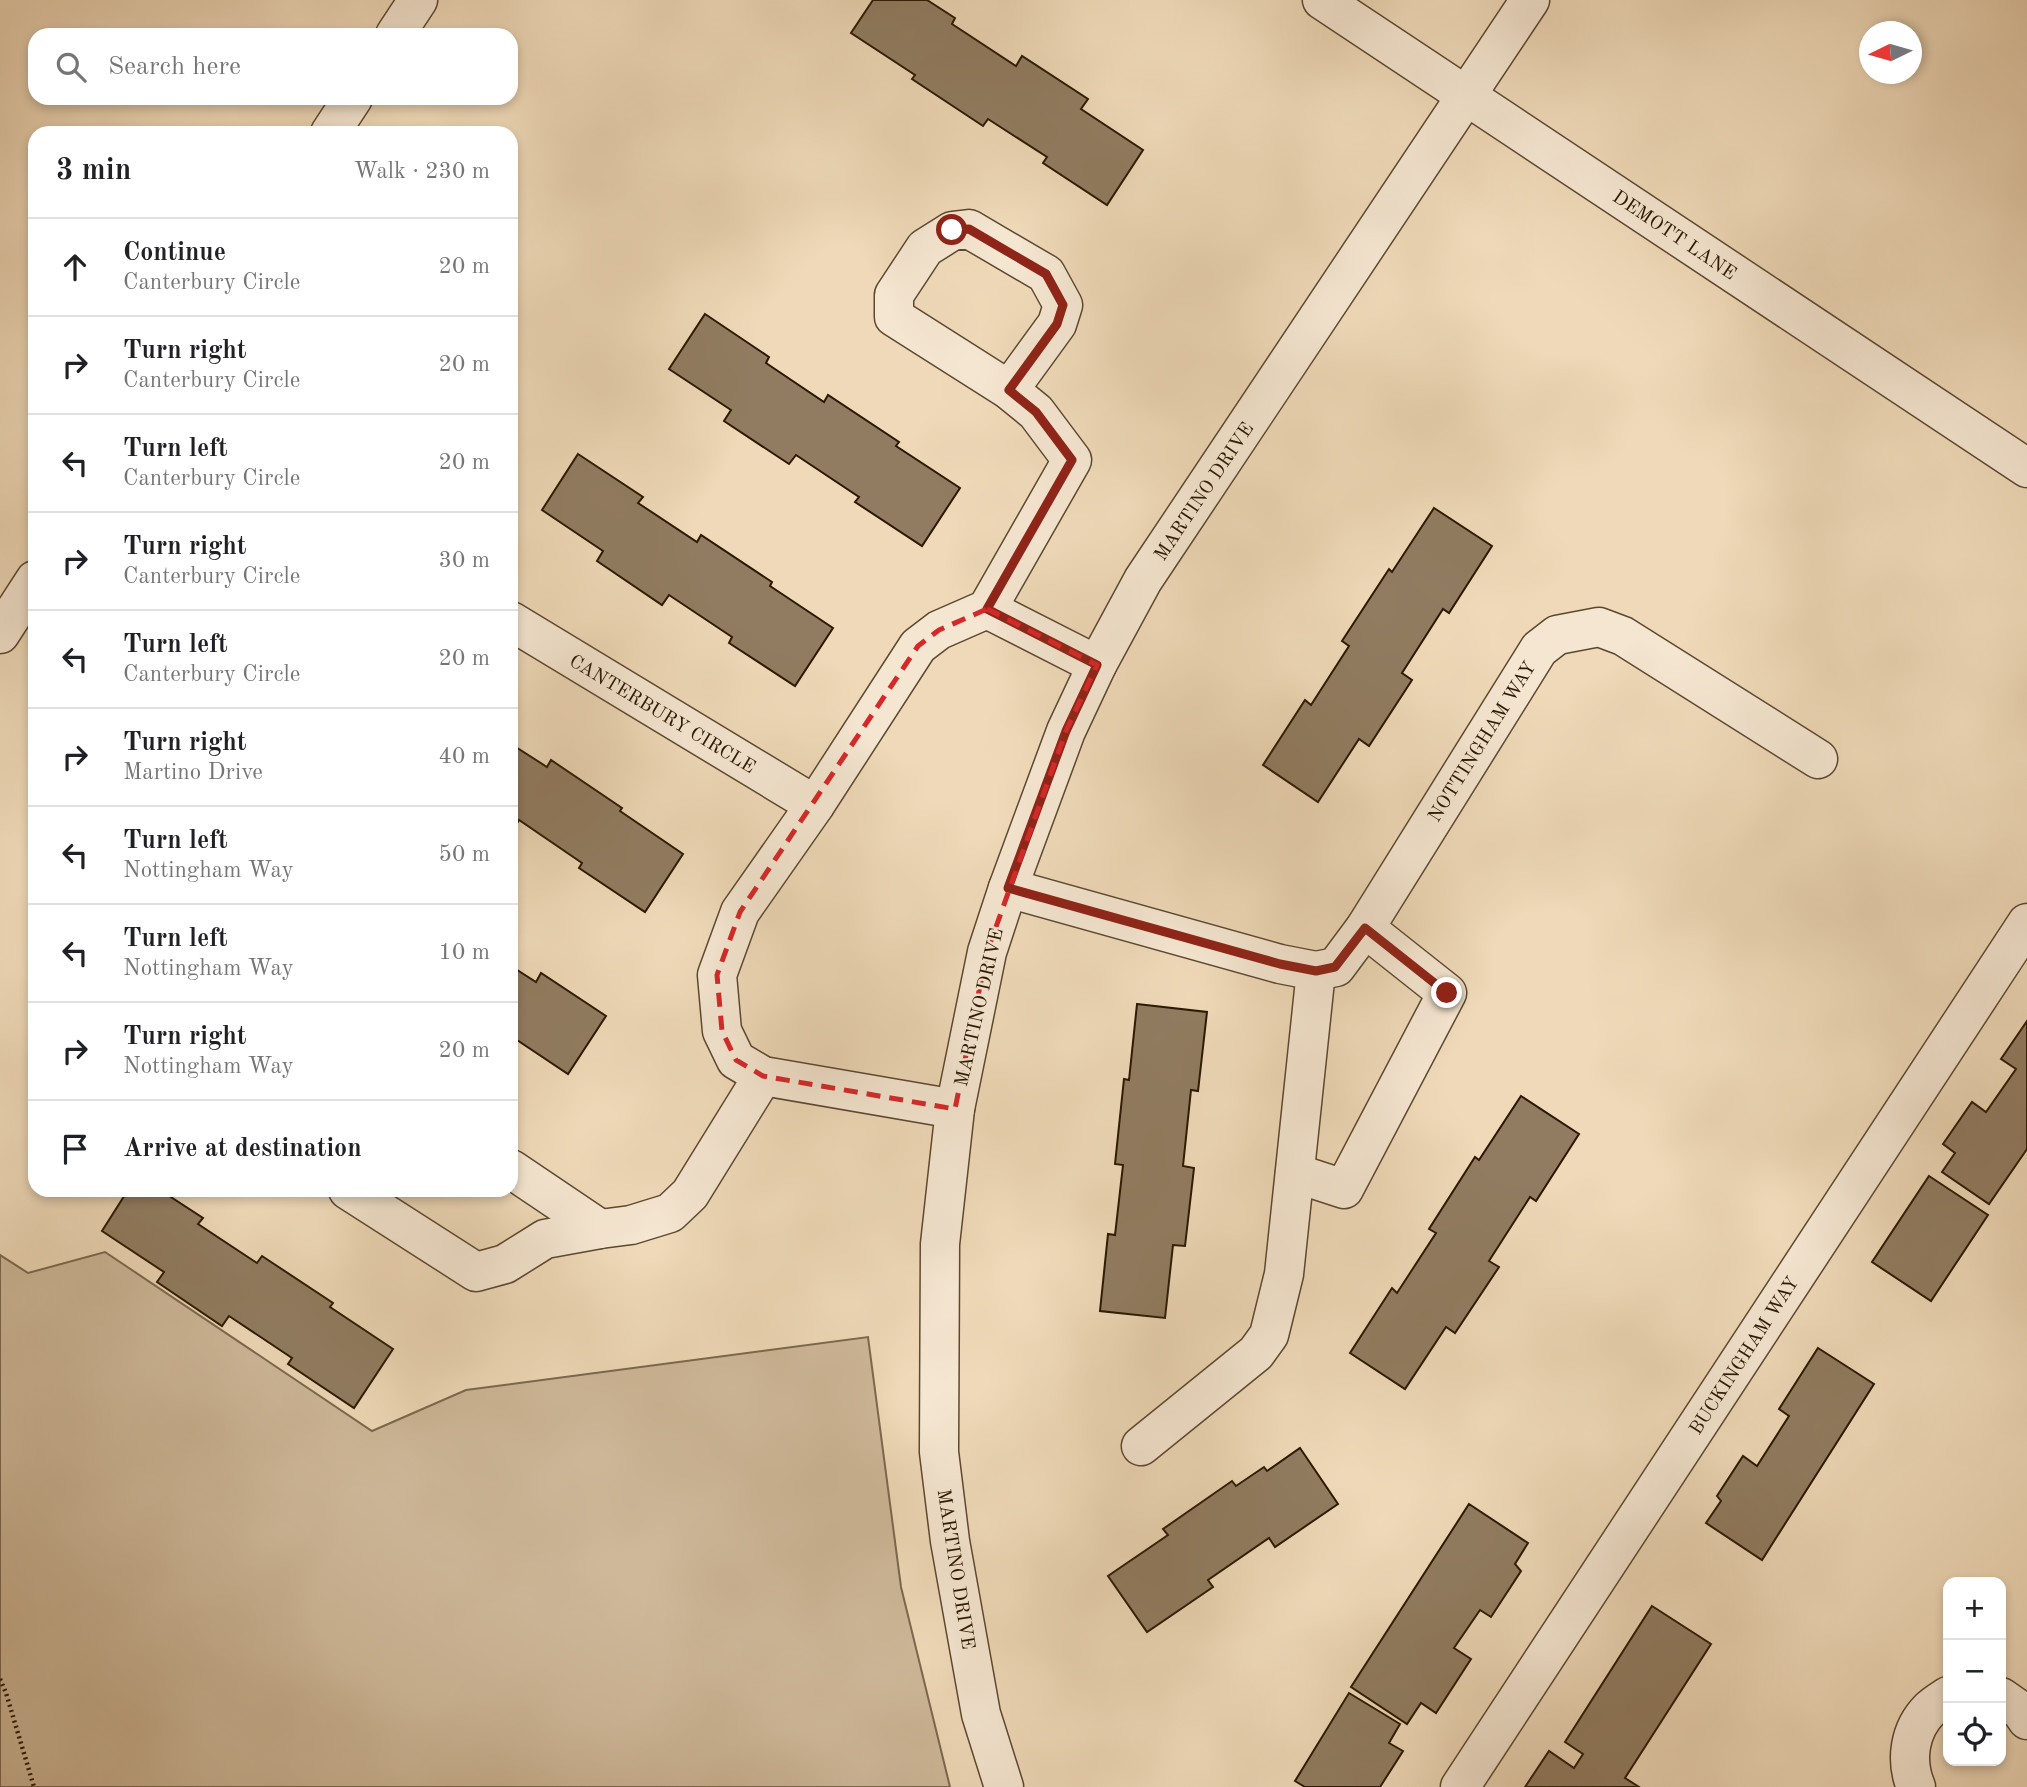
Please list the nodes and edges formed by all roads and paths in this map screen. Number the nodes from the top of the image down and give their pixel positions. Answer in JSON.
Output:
{"nodes":[{"id":1,"x":418,"y":0,"type":"edge"},
{"id":2,"x":1322,"y":0,"type":"edge"},
{"id":3,"x":1530,"y":0,"type":"edge"},
{"id":4,"x":400,"y":28,"type":"edge"},
{"id":5,"x":1466,"y":96,"type":"junction"},
{"id":6,"x":348,"y":105,"type":"edge"},
{"id":7,"x":335,"y":126,"type":"edge"},
{"id":8,"x":1009,"y":390,"type":"junction"},
{"id":9,"x":2027,"y":468,"type":"edge"},
{"id":10,"x":28,"y":591,"type":"edge"},
{"id":11,"x":987,"y":609,"type":"junction"},
{"id":12,"x":518,"y":625,"type":"edge"},
{"id":13,"x":0,"y":634,"type":"edge"},
{"id":14,"x":1097,"y":665,"type":"junction"},
{"id":15,"x":1818,"y":759,"type":"dead end"},
{"id":16,"x":815,"y":805,"type":"junction"},
{"id":17,"x":1008,"y":888,"type":"junction"},
{"id":18,"x":2027,"y":923,"type":"edge"},
{"id":19,"x":1365,"y":928,"type":"junction"},
{"id":20,"x":1316,"y":971,"type":"junction"},
{"id":21,"x":763,"y":1076,"type":"junction"},
{"id":22,"x":955,"y":1109,"type":"junction"},
{"id":23,"x":1295,"y":1173,"type":"junction"},
{"id":24,"x":518,"y":1174,"type":"edge"},
{"id":25,"x":359,"y":1197,"type":"edge"},
{"id":26,"x":600,"y":1229,"type":"junction"},
{"id":27,"x":1142,"y":1446,"type":"dead end"},
{"id":28,"x":0,"y":1679,"type":"edge"},
{"id":29,"x":1943,"y":1699,"type":"edge"},
{"id":30,"x":2006,"y":1700,"type":"edge"},
{"id":31,"x":2027,"y":1720,"type":"edge"},
{"id":32,"x":34,"y":1787,"type":"edge"},
{"id":33,"x":1004,"y":1787,"type":"edge"},
{"id":34,"x":1460,"y":1787,"type":"edge"},
{"id":35,"x":1916,"y":1787,"type":"edge"}],
"edges":[{"from":1,"to":4,"type":"street"},
{"from":2,"to":5,"type":"street","name":"DEMOTT LANE"},
{"from":3,"to":5,"type":"street","name":"MARTINO DRIVE"},
{"from":5,"to":9,"type":"street","name":"DEMOTT LANE"},
{"from":5,"to":14,"type":"street","name":"MARTINO DRIVE"},
{"from":6,"to":7,"type":"street"},
{"from":8,"to":8,"type":"street"},
{"from":8,"to":11,"type":"street"},
{"from":10,"to":13,"type":"street"},
{"from":11,"to":14,"type":"street"},
{"from":11,"to":16,"type":"street"},
{"from":12,"to":16,"type":"street","name":"CANTERBURY CIRCLE"},
{"from":14,"to":17,"type":"street","name":"MARTINO DRIVE"},
{"from":15,"to":19,"type":"street","name":"NOTTINGHAM WAY"},
{"from":16,"to":21,"type":"street"},
{"from":17,"to":20,"type":"street"},
{"from":17,"to":22,"type":"street","name":"MARTINO DRIVE"},
{"from":18,"to":34,"type":"street","name":"BUCKINGHAM WAY"},
{"from":19,"to":20,"type":"street","name":"NOTTINGHAM WAY"},
{"from":19,"to":23,"type":"street"},
{"from":20,"to":23,"type":"street"},
{"from":21,"to":22,"type":"street"},
{"from":21,"to":26,"type":"street"},
{"from":22,"to":33,"type":"street","name":"MARTINO DRIVE"},
{"from":23,"to":27,"type":"street"},
{"from":24,"to":26,"type":"street"},
{"from":25,"to":26,"type":"street"},
{"from":28,"to":32,"type":"path"},
{"from":29,"to":35,"type":"street"},
{"from":30,"to":31,"type":"street"}]}
